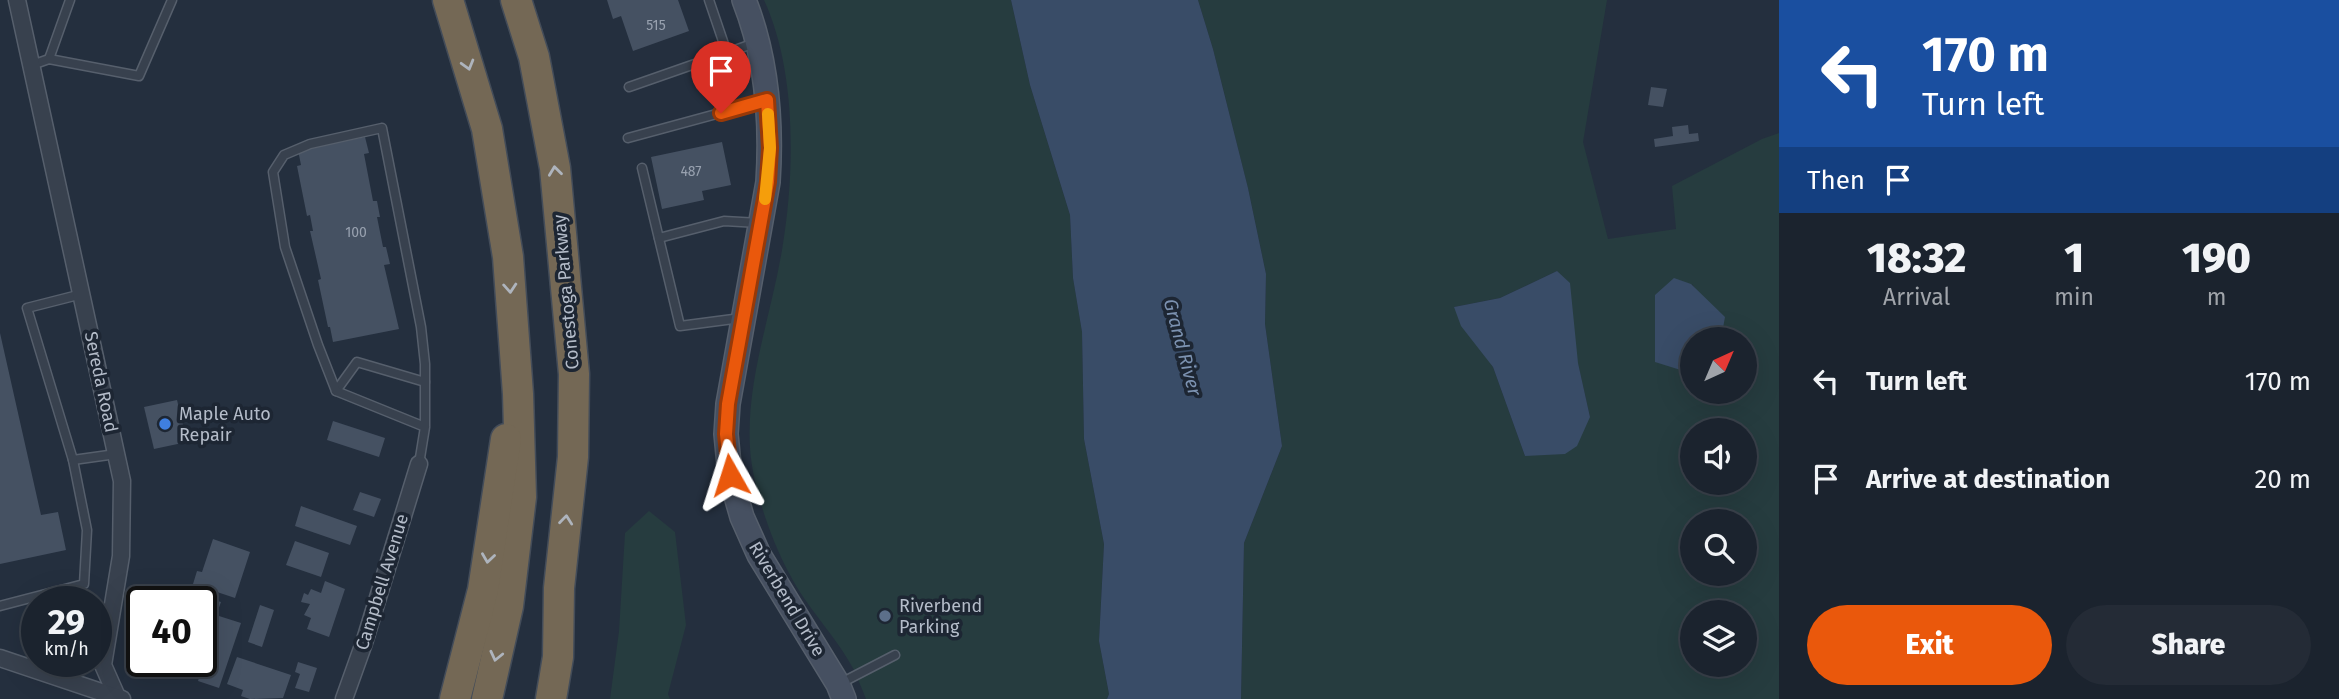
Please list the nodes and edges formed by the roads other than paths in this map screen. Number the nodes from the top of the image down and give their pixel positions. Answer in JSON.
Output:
{"nodes":[{"id":1,"x":18,"y":0,"type":"edge"},
{"id":2,"x":70,"y":0,"type":"edge"},
{"id":3,"x":173,"y":0,"type":"edge"},
{"id":4,"x":448,"y":0,"type":"edge"},
{"id":5,"x":516,"y":0,"type":"edge"},
{"id":6,"x":709,"y":0,"type":"edge"},
{"id":7,"x":744,"y":0,"type":"edge"},
{"id":8,"x":758,"y":42,"type":"junction"},
{"id":9,"x":727,"y":53,"type":"junction"},
{"id":10,"x":49,"y":59,"type":"junction"},
{"id":11,"x":32,"y":65,"type":"junction"},
{"id":12,"x":629,"y":87,"type":"dead end"},
{"id":13,"x":767,"y":100,"type":"junction"},
{"id":14,"x":628,"y":138,"type":"dead end"},
{"id":15,"x":642,"y":168,"type":"dead end"},
{"id":16,"x":761,"y":224,"type":"junction"},
{"id":17,"x":659,"y":238,"type":"junction"},
{"id":18,"x":82,"y":294,"type":"junction"},
{"id":19,"x":744,"y":317,"type":"junction"},
{"id":20,"x":425,"y":382,"type":"junction"},
{"id":21,"x":336,"y":391,"type":"junction"},
{"id":22,"x":518,"y":394,"type":"junction"},
{"id":23,"x":425,"y":426,"type":"junction"},
{"id":24,"x":117,"y":454,"type":"junction"},
{"id":25,"x":73,"y":460,"type":"junction"},
{"id":26,"x":419,"y":464,"type":"joint"},
{"id":27,"x":559,"y":588,"type":"junction"},
{"id":28,"x":0,"y":606,"type":"edge"},
{"id":29,"x":895,"y":655,"type":"dead end"},
{"id":30,"x":0,"y":658,"type":"edge"},
{"id":31,"x":841,"y":692,"type":"edge"},
{"id":32,"x":119,"y":698,"type":"edge"},
{"id":33,"x":344,"y":699,"type":"edge"},
{"id":34,"x":455,"y":699,"type":"edge"},
{"id":35,"x":486,"y":699,"type":"edge"},
{"id":36,"x":532,"y":699,"type":"edge"},
{"id":37,"x":551,"y":699,"type":"edge"}],
"edges":[{"from":1,"to":11,"type":"street","name":"Sereda Road"},
{"from":2,"to":10,"type":"lane"},
{"from":3,"to":10,"type":"lane"},
{"from":4,"to":22,"type":"highway","one_way":true},
{"from":27,"to":5,"type":"highway","name":"Conestoga Parkway","one_way":true},
{"from":6,"to":9,"type":"lane"},
{"from":7,"to":8,"type":"street","name":"Riverbend Drive"},
{"from":8,"to":9,"type":"lane"},
{"from":8,"to":13,"type":"street","name":"Riverbend Drive"},
{"from":9,"to":12,"type":"lane"},
{"from":10,"to":11,"type":"lane"},
{"from":11,"to":18,"type":"street","name":"Sereda Road"},
{"from":13,"to":14,"type":"lane"},
{"from":13,"to":16,"type":"street","name":"Riverbend Drive"},
{"from":15,"to":17,"type":"lane"},
{"from":16,"to":17,"type":"lane"},
{"from":16,"to":19,"type":"street","name":"Riverbend Drive"},
{"from":17,"to":19,"type":"lane"},
{"from":18,"to":24,"type":"street","name":"Sereda Road"},
{"from":18,"to":25,"type":"lane"},
{"from":19,"to":31,"type":"street","name":"Riverbend Drive"},
{"from":20,"to":21,"type":"lane"},
{"from":20,"to":21,"type":"lane"},
{"from":20,"to":23,"type":"lane"},
{"from":21,"to":23,"type":"lane"},
{"from":22,"to":34,"type":"highway","one_way":true},
{"from":22,"to":35,"type":"highway","one_way":true},
{"from":23,"to":26,"type":"lane"},
{"from":24,"to":25,"type":"lane"},
{"from":24,"to":32,"type":"street","name":"Sereda Road"},
{"from":25,"to":28,"type":"lane"},
{"from":26,"to":33,"type":"street","name":"Campbell Avenue"},
{"from":27,"to":36,"type":"highway","name":"Conestoga Parkway"},
{"from":27,"to":37,"type":"highway","name":"Conestoga Parkway"},
{"from":29,"to":31,"type":"lane"},
{"from":30,"to":32,"type":"street"}]}
